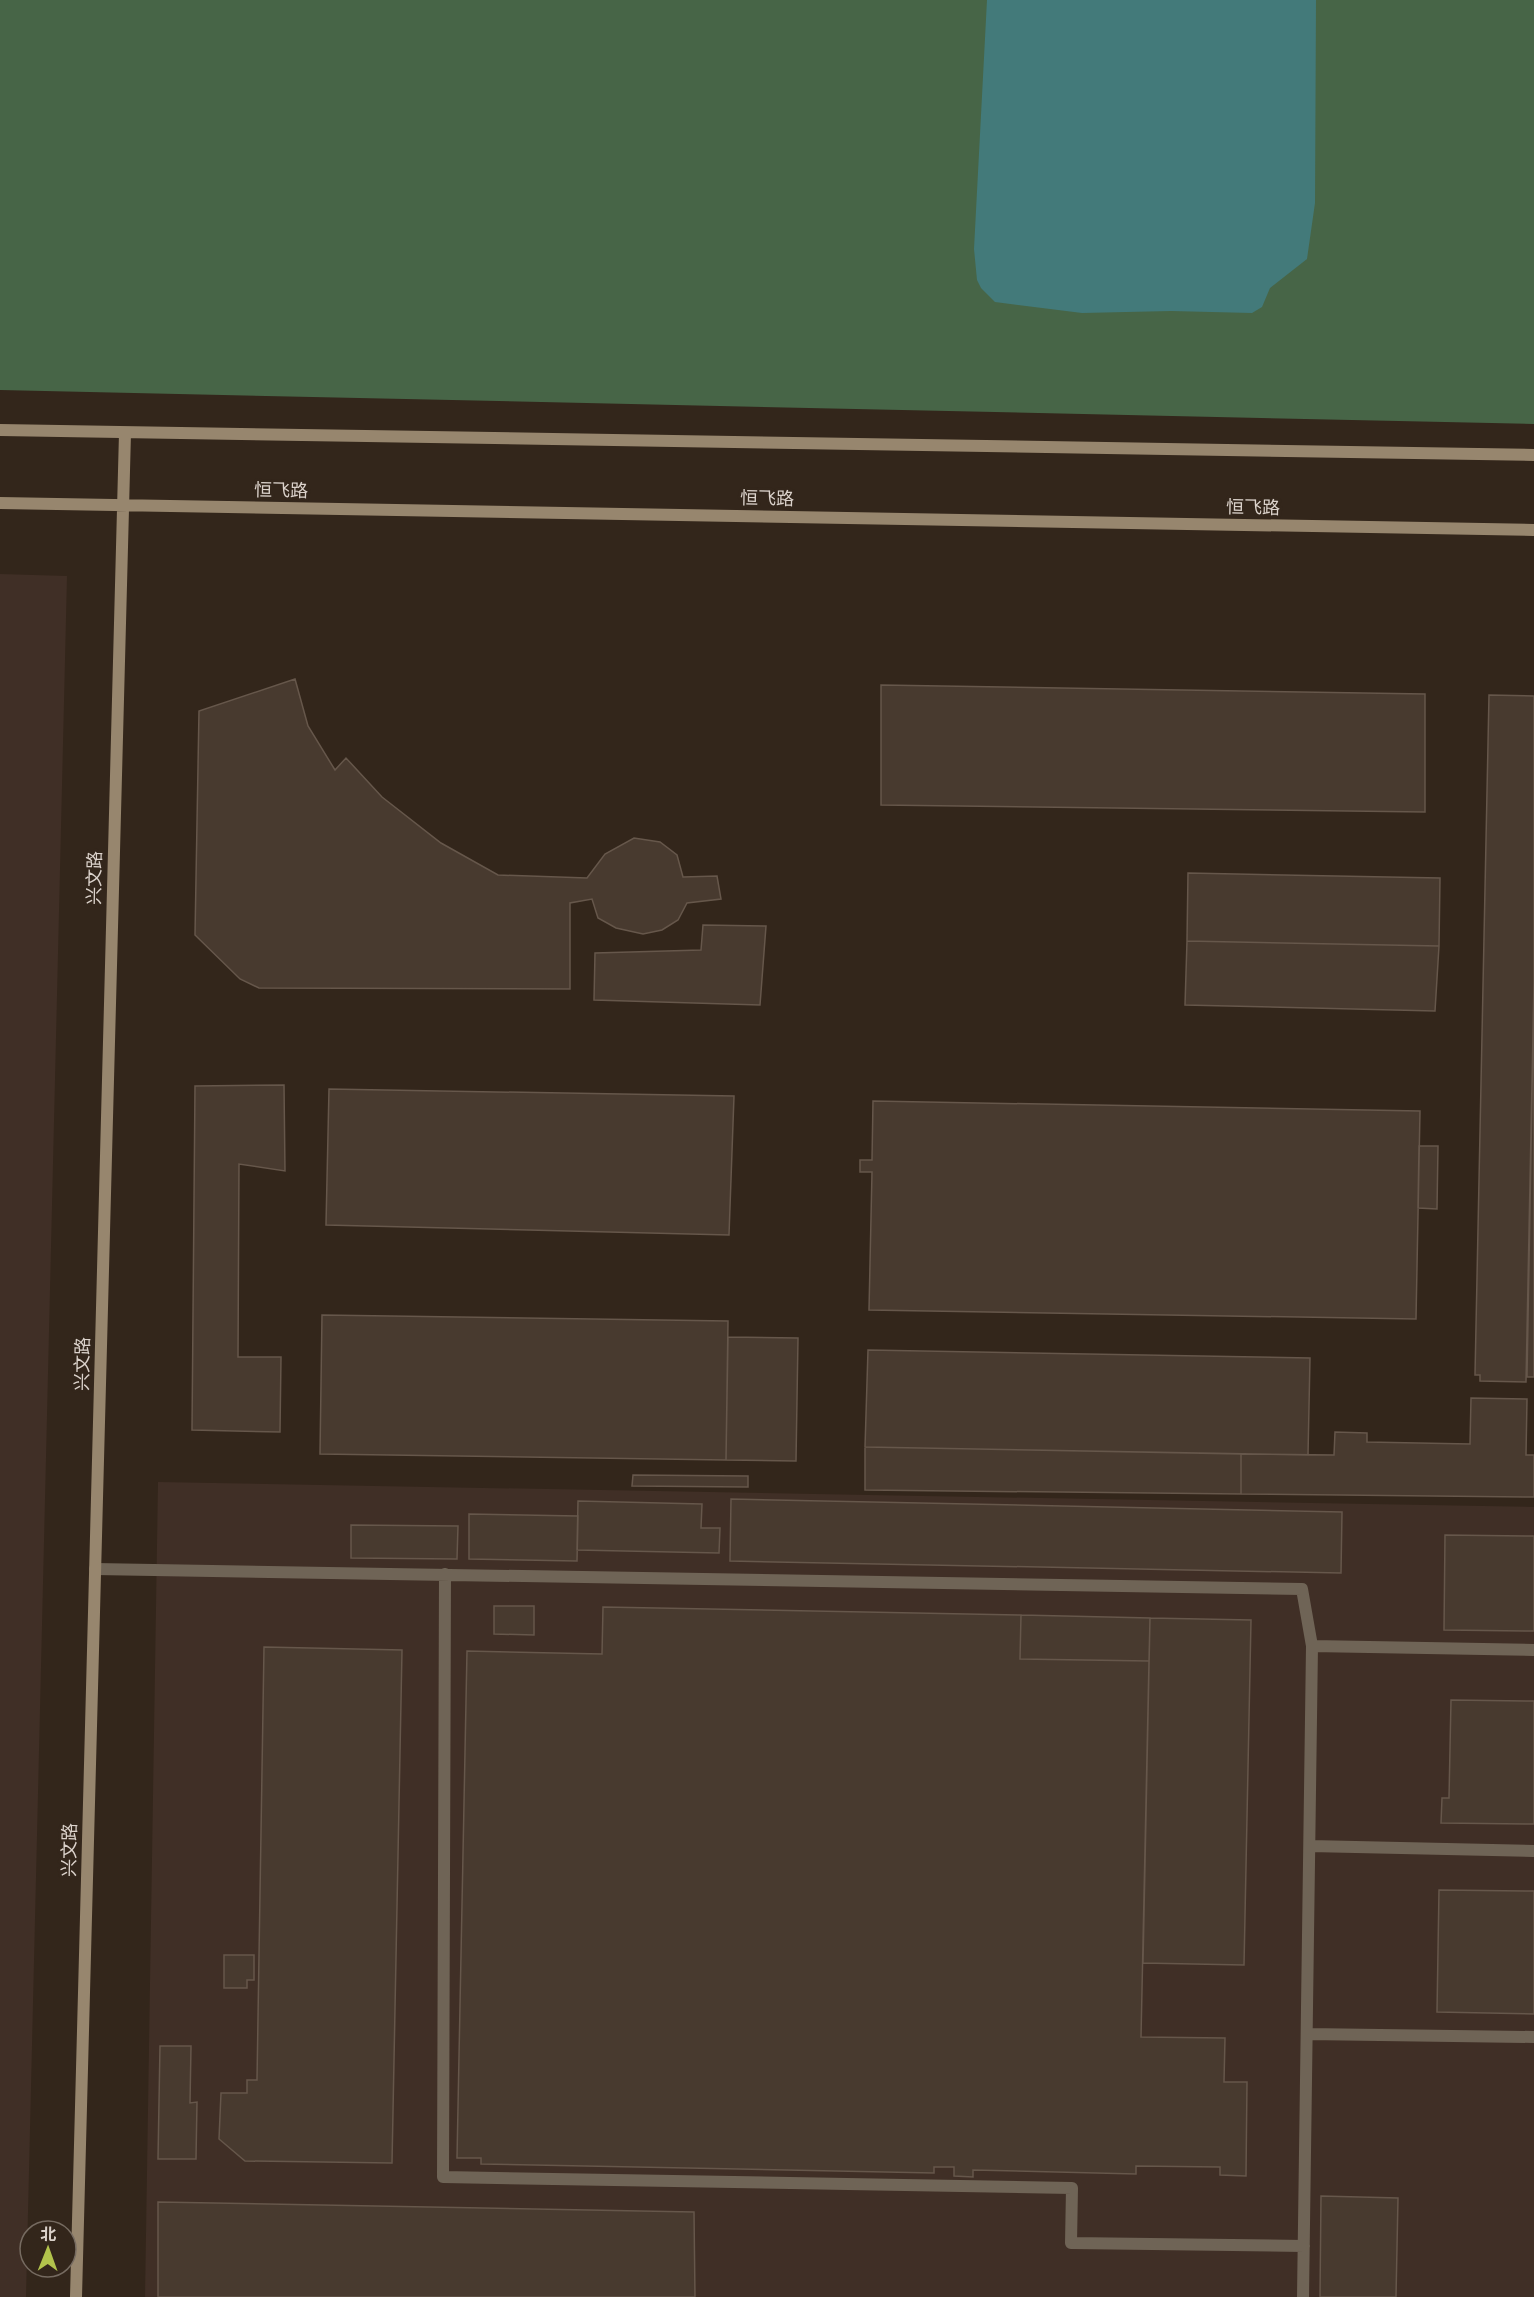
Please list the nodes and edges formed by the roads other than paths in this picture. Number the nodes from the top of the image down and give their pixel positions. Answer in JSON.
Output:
{"nodes":[{"id":1,"x":0,"y":430,"type":"edge"},
{"id":2,"x":125,"y":433,"type":"junction"},
{"id":3,"x":1534,"y":455,"type":"edge"},
{"id":4,"x":0,"y":502,"type":"edge"},
{"id":5,"x":122,"y":505,"type":"junction"},
{"id":6,"x":1534,"y":530,"type":"edge"},
{"id":7,"x":95,"y":1569,"type":"junction"},
{"id":8,"x":445,"y":1574,"type":"junction"},
{"id":9,"x":1312,"y":1646,"type":"junction"},
{"id":10,"x":1534,"y":1650,"type":"edge"},
{"id":11,"x":1310,"y":1846,"type":"junction"},
{"id":12,"x":1534,"y":1851,"type":"edge"},
{"id":13,"x":1307,"y":2034,"type":"junction"},
{"id":14,"x":1534,"y":2037,"type":"edge"},
{"id":15,"x":1304,"y":2246,"type":"junction"},
{"id":16,"x":76,"y":2297,"type":"edge"},
{"id":17,"x":1303,"y":2297,"type":"edge"}],
"edges":[{"from":1,"to":2,"type":"main road"},
{"from":2,"to":3,"type":"main road"},
{"from":2,"to":5,"type":"main road","name":"兴文路"},
{"from":4,"to":5,"type":"main road","name":"恒飞路"},
{"from":5,"to":6,"type":"main road","name":"恒飞路"},
{"from":5,"to":7,"type":"main road","name":"兴文路"},
{"from":7,"to":8,"type":"lane"},
{"from":7,"to":16,"type":"main road","name":"兴文路"},
{"from":8,"to":9,"type":"lane"},
{"from":8,"to":15,"type":"lane"},
{"from":9,"to":10,"type":"lane"},
{"from":9,"to":11,"type":"lane"},
{"from":11,"to":12,"type":"lane"},
{"from":11,"to":13,"type":"lane"},
{"from":13,"to":14,"type":"lane"},
{"from":13,"to":15,"type":"lane"},
{"from":15,"to":17,"type":"lane"}]}
